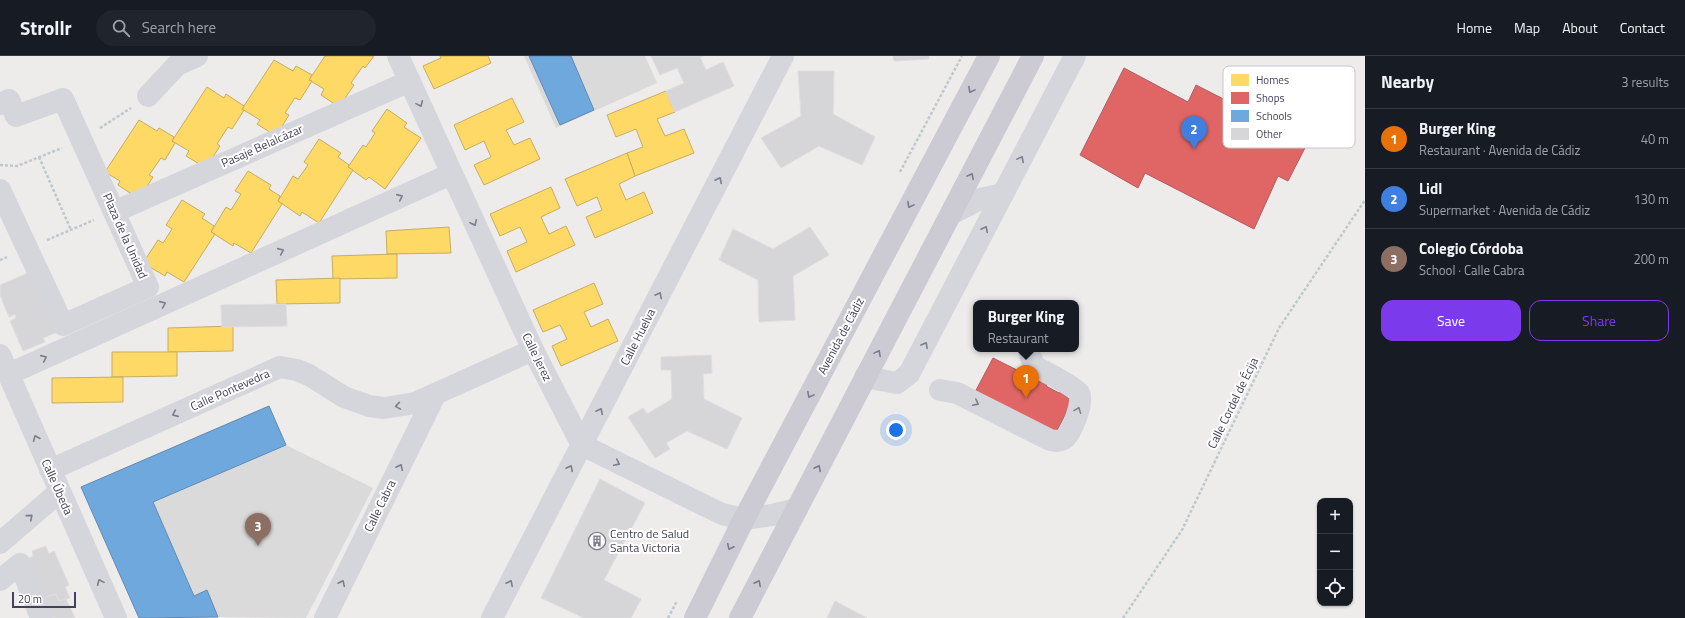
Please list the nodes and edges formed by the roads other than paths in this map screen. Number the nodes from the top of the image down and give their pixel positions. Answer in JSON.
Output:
{"nodes":[{"id":1,"x":196,"y":56,"type":"edge"},
{"id":2,"x":398,"y":56,"type":"edge"},
{"id":3,"x":783,"y":56,"type":"edge"},
{"id":4,"x":989,"y":56,"type":"edge"},
{"id":5,"x":1033,"y":56,"type":"edge"},
{"id":6,"x":1075,"y":56,"type":"edge"},
{"id":7,"x":410,"y":81,"type":"junction"},
{"id":8,"x":148,"y":96,"type":"dead end"},
{"id":9,"x":0,"y":104,"type":"edge"},
{"id":10,"x":451,"y":174,"type":"junction"},
{"id":11,"x":0,"y":190,"type":"edge"},
{"id":12,"x":1003,"y":194,"type":"junction"},
{"id":13,"x":114,"y":212,"type":"junction"},
{"id":14,"x":951,"y":214,"type":"junction"},
{"id":15,"x":533,"y":350,"type":"junction"},
{"id":16,"x":0,"y":355,"type":"edge"},
{"id":17,"x":1030,"y":355,"type":"dead end"},
{"id":18,"x":9,"y":374,"type":"junction"},
{"id":19,"x":864,"y":377,"type":"junction"},
{"id":20,"x":940,"y":390,"type":"dead end"},
{"id":21,"x":435,"y":395,"type":"junction"},
{"id":22,"x":582,"y":445,"type":"junction"},
{"id":23,"x":50,"y":470,"type":"junction"},
{"id":24,"x":59,"y":492,"type":"junction"},
{"id":25,"x":797,"y":509,"type":"junction"},
{"id":26,"x":744,"y":519,"type":"junction"},
{"id":27,"x":0,"y":543,"type":"edge"},
{"id":28,"x":0,"y":580,"type":"edge"},
{"id":29,"x":41,"y":618,"type":"edge"},
{"id":30,"x":116,"y":618,"type":"edge"},
{"id":31,"x":325,"y":618,"type":"edge"},
{"id":32,"x":492,"y":618,"type":"edge"},
{"id":33,"x":695,"y":618,"type":"edge"},
{"id":34,"x":740,"y":618,"type":"edge"}],
"edges":[{"from":1,"to":8,"type":"street"},
{"from":2,"to":7,"type":"street","name":"Calle Jerez"},
{"from":22,"to":3,"type":"street","name":"Calle Huelva","one_way":true},
{"from":4,"to":26,"type":"main road","name":"Avenida de Cádiz","one_way":true},
{"from":14,"to":5,"type":"main road","one_way":true},
{"from":12,"to":6,"type":"street","one_way":true},
{"from":7,"to":10,"type":"street","name":"Calle Jerez","one_way":true},
{"from":7,"to":13,"type":"street","name":"Pasaje Belalcázar"},
{"from":9,"to":13,"type":"street","name":"Plaza de la Unidad"},
{"from":10,"to":15,"type":"street","name":"Calle Jerez","one_way":true},
{"from":18,"to":10,"type":"street","one_way":true},
{"from":11,"to":13,"type":"street","name":"Plaza de la Unidad"},
{"from":12,"to":14,"type":"street"},
{"from":19,"to":12,"type":"street","one_way":true},
{"from":19,"to":14,"type":"main road","one_way":true},
{"from":15,"to":21,"type":"street","name":"Calle Pontevedra"},
{"from":15,"to":22,"type":"street","name":"Calle Jerez"},
{"from":16,"to":18,"type":"street","name":"Calle Úbeda"},
{"from":20,"to":17,"type":"street","one_way":true},
{"from":23,"to":18,"type":"street","name":"Calle Úbeda","one_way":true},
{"from":25,"to":19,"type":"main road","one_way":true},
{"from":21,"to":23,"type":"street","name":"Calle Pontevedra","one_way":true},
{"from":31,"to":21,"type":"street","name":"Calle Cabra","one_way":true},
{"from":22,"to":26,"type":"street","one_way":true},
{"from":32,"to":22,"type":"street","name":"Calle Huelva","one_way":true},
{"from":23,"to":24,"type":"street","name":"Calle Úbeda"},
{"from":27,"to":24,"type":"street","one_way":true},
{"from":30,"to":24,"type":"street","name":"Calle Úbeda","one_way":true},
{"from":25,"to":26,"type":"street"},
{"from":34,"to":25,"type":"main road","one_way":true},
{"from":26,"to":33,"type":"main road","name":"Avenida de Cádiz","one_way":true},
{"from":28,"to":29,"type":"street"}]}
